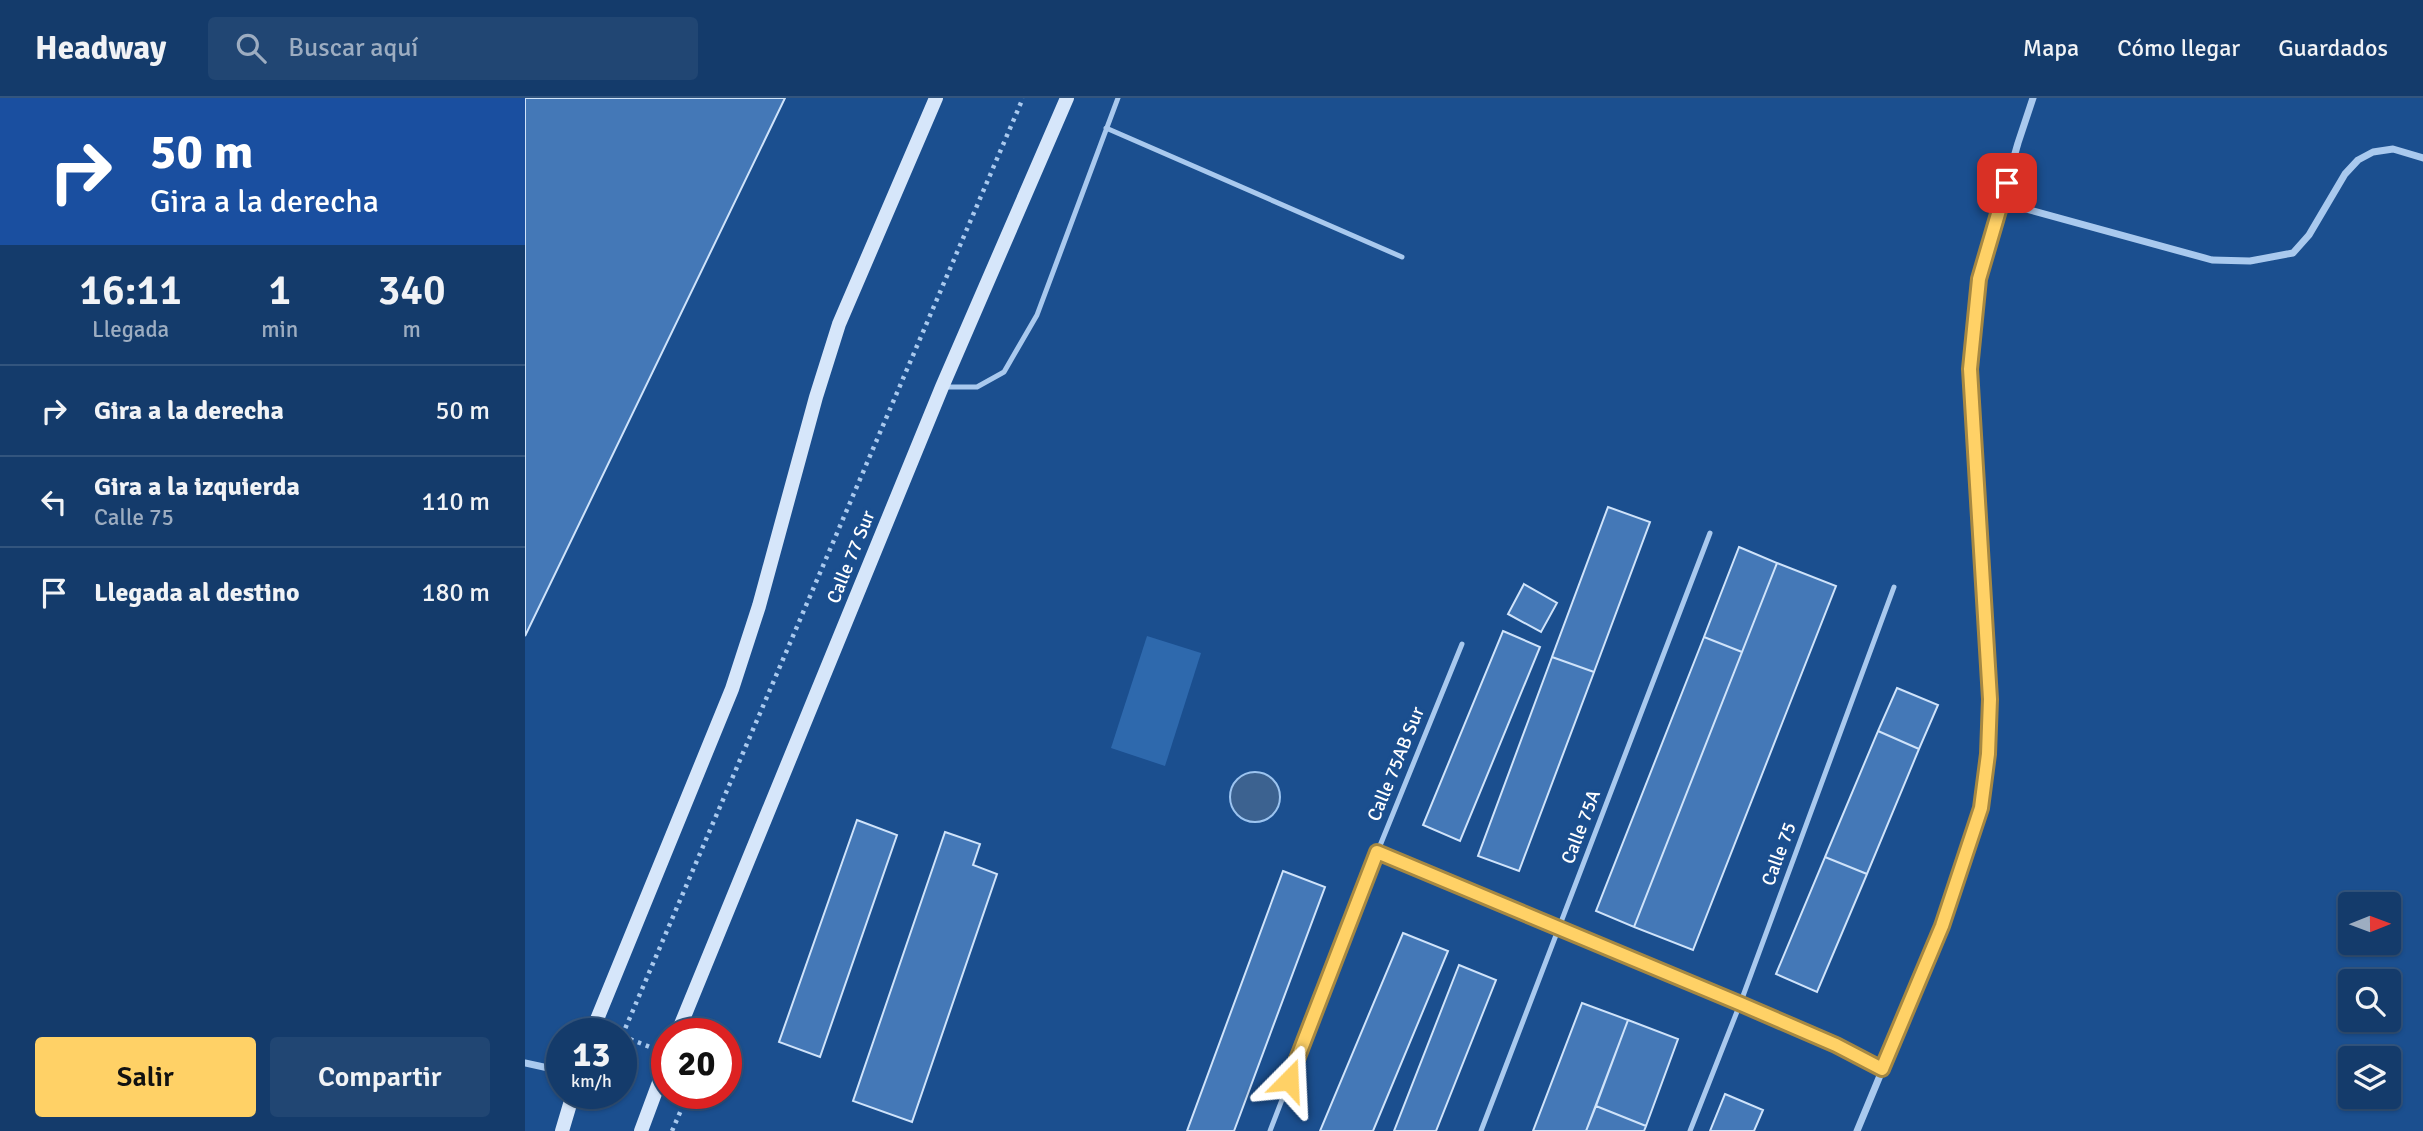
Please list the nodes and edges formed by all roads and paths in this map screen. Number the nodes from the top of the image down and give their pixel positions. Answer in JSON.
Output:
{"nodes":[{"id":1,"x":936,"y":98,"type":"edge"},
{"id":2,"x":1023,"y":98,"type":"edge"},
{"id":3,"x":1067,"y":98,"type":"edge"},
{"id":4,"x":1118,"y":98,"type":"edge"},
{"id":5,"x":2033,"y":98,"type":"edge"},
{"id":6,"x":1106,"y":128,"type":"junction"},
{"id":7,"x":2423,"y":158,"type":"edge"},
{"id":8,"x":2001,"y":202,"type":"junction"},
{"id":9,"x":1402,"y":257,"type":"dead end"},
{"id":10,"x":942,"y":387,"type":"junction"},
{"id":11,"x":1710,"y":533,"type":"dead end"},
{"id":12,"x":1894,"y":587,"type":"dead end"},
{"id":13,"x":1462,"y":644,"type":"dead end"},
{"id":14,"x":1377,"y":852,"type":"junction"},
{"id":15,"x":1559,"y":928,"type":"junction"},
{"id":16,"x":1741,"y":1004,"type":"junction"},
{"id":17,"x":598,"y":1018,"type":"edge"},
{"id":18,"x":630,"y":1018,"type":"edge"},
{"id":19,"x":684,"y":1018,"type":"edge"},
{"id":20,"x":525,"y":1063,"type":"edge"},
{"id":21,"x":546,"y":1068,"type":"edge"},
{"id":22,"x":1882,"y":1069,"type":"junction"},
{"id":23,"x":651,"y":1104,"type":"edge"},
{"id":24,"x":569,"y":1109,"type":"edge"},
{"id":25,"x":682,"y":1109,"type":"edge"},
{"id":26,"x":562,"y":1131,"type":"edge"},
{"id":27,"x":641,"y":1131,"type":"edge"},
{"id":28,"x":672,"y":1131,"type":"edge"},
{"id":29,"x":1270,"y":1131,"type":"edge"},
{"id":30,"x":1481,"y":1131,"type":"edge"},
{"id":31,"x":1690,"y":1131,"type":"edge"},
{"id":32,"x":1857,"y":1131,"type":"edge"}],
"edges":[{"from":1,"to":17,"type":"street"},
{"from":2,"to":18,"type":"path"},
{"from":3,"to":10,"type":"street","name":"Calle 77 Sur"},
{"from":4,"to":6,"type":"lane"},
{"from":5,"to":8,"type":"street"},
{"from":6,"to":9,"type":"lane"},
{"from":6,"to":10,"type":"lane"},
{"from":7,"to":8,"type":"street"},
{"from":8,"to":22,"type":"street"},
{"from":10,"to":19,"type":"street","name":"Calle 77 Sur"},
{"from":11,"to":15,"type":"lane","name":"Calle 75A"},
{"from":12,"to":16,"type":"lane","name":"Calle 75"},
{"from":13,"to":14,"type":"lane","name":"Calle 75AB Sur"},
{"from":14,"to":15,"type":"lane"},
{"from":14,"to":29,"type":"lane","name":"Calle 75AB Sur"},
{"from":15,"to":16,"type":"lane"},
{"from":15,"to":30,"type":"lane","name":"Calle 75A"},
{"from":16,"to":22,"type":"lane"},
{"from":16,"to":31,"type":"lane","name":"Calle 75"},
{"from":20,"to":21,"type":"street"},
{"from":22,"to":32,"type":"street"},
{"from":23,"to":27,"type":"street"},
{"from":24,"to":26,"type":"street"},
{"from":25,"to":28,"type":"path"}]}
